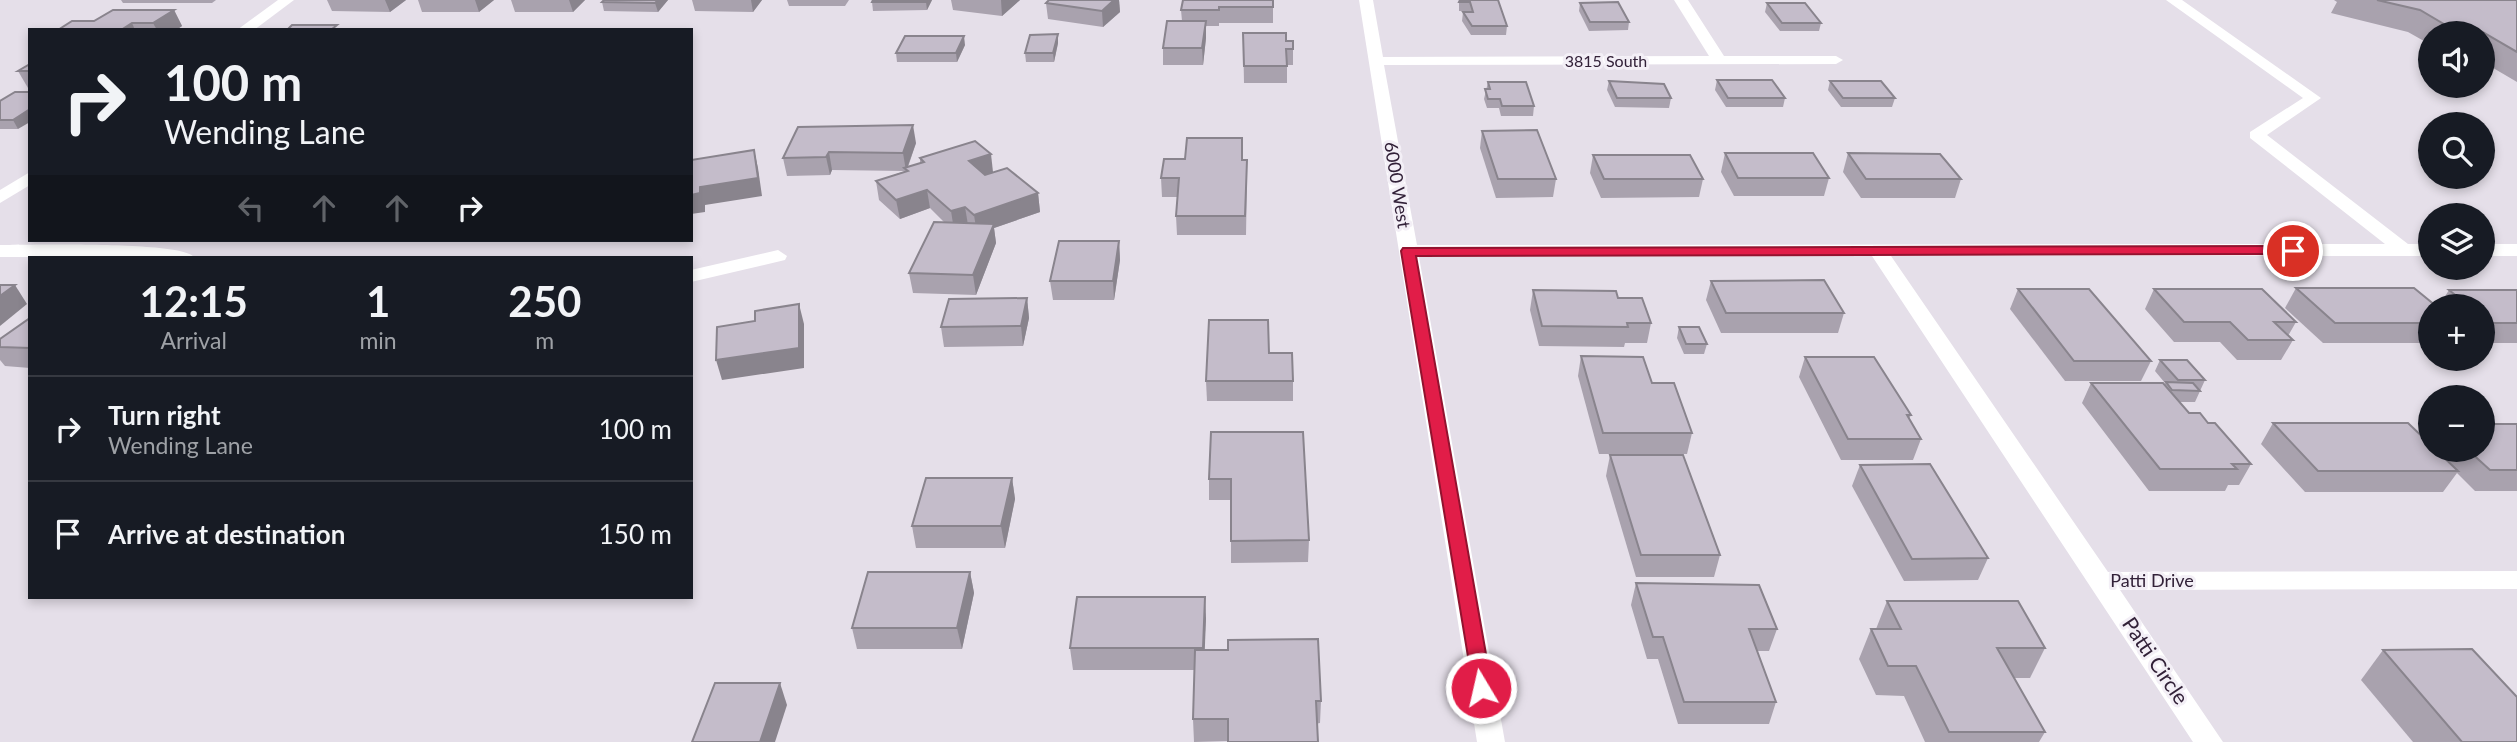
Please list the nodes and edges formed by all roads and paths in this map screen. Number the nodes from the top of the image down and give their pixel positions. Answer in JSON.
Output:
{"nodes":[{"id":1,"x":287,"y":0,"type":"edge"},
{"id":2,"x":1366,"y":0,"type":"edge"},
{"id":3,"x":1681,"y":0,"type":"edge"},
{"id":4,"x":2173,"y":0,"type":"edge"},
{"id":5,"x":247,"y":28,"type":"edge"},
{"id":6,"x":1836,"y":60,"type":"dead end"},
{"id":7,"x":1376,"y":61,"type":"junction"},
{"id":8,"x":1720,"y":61,"type":"junction"},
{"id":9,"x":28,"y":178,"type":"edge"},
{"id":10,"x":0,"y":198,"type":"edge"},
{"id":11,"x":2404,"y":250,"type":"junction"},
{"id":12,"x":2418,"y":250,"type":"edge"},
{"id":13,"x":2495,"y":250,"type":"edge"},
{"id":14,"x":2517,"y":250,"type":"edge"},
{"id":15,"x":0,"y":251,"type":"edge"},
{"id":16,"x":1408,"y":251,"type":"junction"},
{"id":17,"x":1878,"y":251,"type":"junction"},
{"id":18,"x":174,"y":256,"type":"edge"},
{"id":19,"x":778,"y":256,"type":"dead end"},
{"id":20,"x":693,"y":276,"type":"edge"},
{"id":21,"x":2517,"y":580,"type":"edge"},
{"id":22,"x":2100,"y":581,"type":"junction"},
{"id":23,"x":1490,"y":742,"type":"edge"},
{"id":24,"x":2209,"y":742,"type":"edge"}],
"edges":[{"from":1,"to":5,"type":"street"},
{"from":2,"to":7,"type":"street","name":"6000 West"},
{"from":3,"to":8,"type":"street"},
{"from":4,"to":11,"type":"street"},
{"from":6,"to":8,"type":"street","name":"3815 South"},
{"from":7,"to":8,"type":"street","name":"3815 South"},
{"from":7,"to":16,"type":"street","name":"6000 West"},
{"from":9,"to":10,"type":"street"},
{"from":11,"to":12,"type":"street"},
{"from":11,"to":17,"type":"street"},
{"from":13,"to":14,"type":"street"},
{"from":15,"to":18,"type":"street"},
{"from":16,"to":17,"type":"street"},
{"from":16,"to":23,"type":"street","name":"6000 West"},
{"from":17,"to":22,"type":"street","name":"Patti Drive"},
{"from":19,"to":20,"type":"street"},
{"from":21,"to":22,"type":"street","name":"Patti Drive"},
{"from":22,"to":24,"type":"street","name":"Patti Circle"}]}
